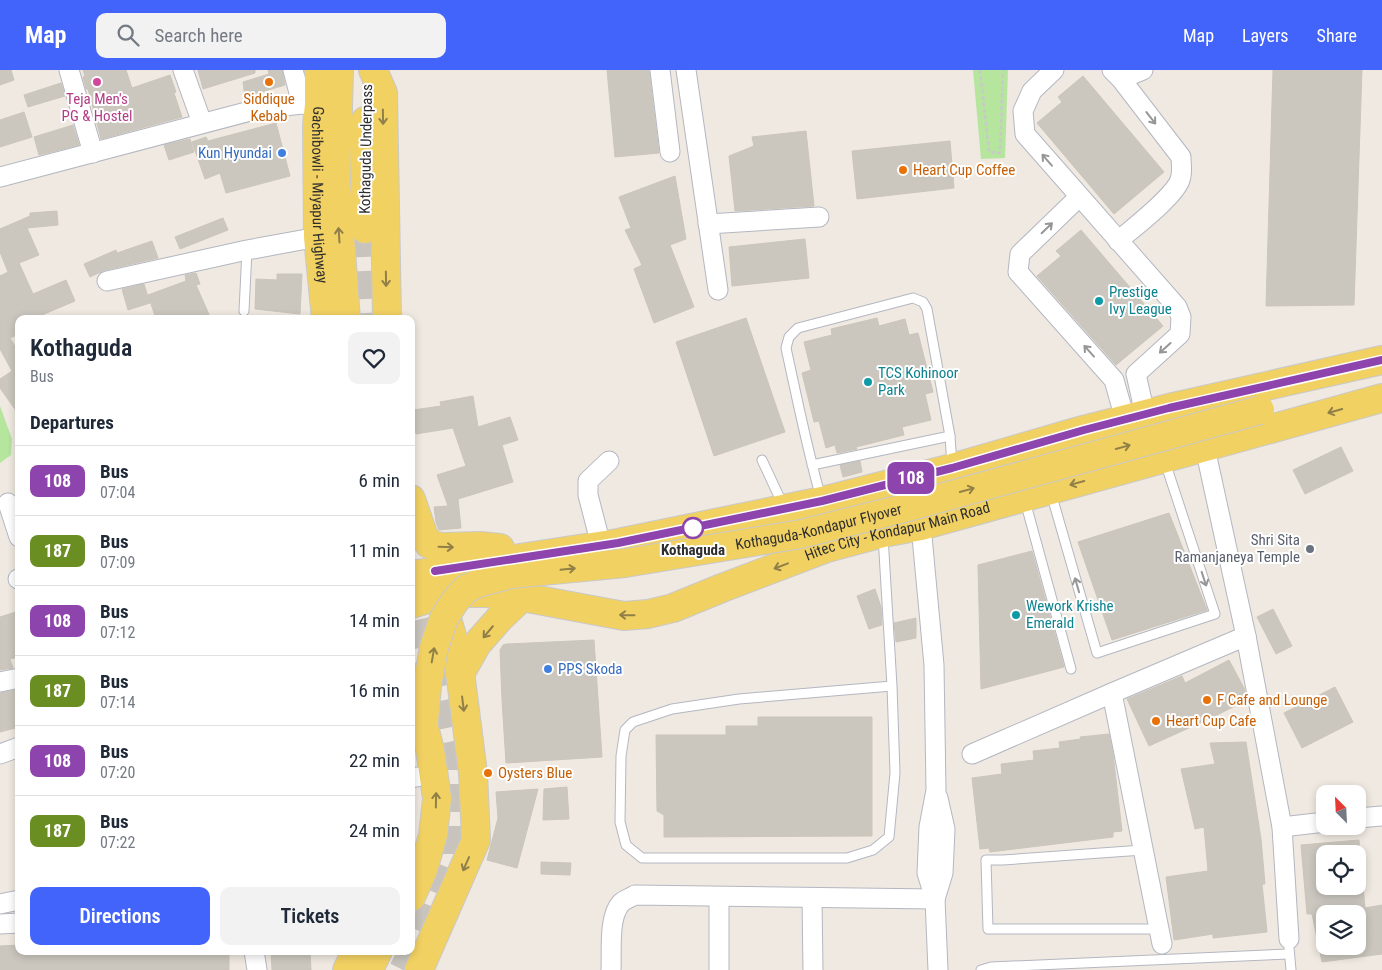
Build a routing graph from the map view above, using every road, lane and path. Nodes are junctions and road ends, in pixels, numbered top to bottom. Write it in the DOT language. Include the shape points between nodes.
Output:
graph roads {
  1 [pos="69,70"];
  2 [pos="183,70"];
  3 [pos="294,70"];
  4 [pos="319,70"];
  5 [pos="340,70"];
  6 [pos="367,70"];
  7 [pos="373,70"];
  8 [pos="660,70"];
  9 [pos="686,70"];
  10 [pos="980,70"];
  11 [pos="1003,70"];
  12 [pos="1054,70"];
  13 [pos="1143,70"];
  14 [pos="1117,75"];
  15 [pos="310,104"];
  16 [pos="202,123"];
  17 [pos="670,152"];
  18 [pos="93,153"];
  19 [pos="0,177"];
  20 [pos="1079,196"];
  21 [pos="818,217"];
  22 [pos="708,224"];
  23 [pos="365,229"];
  24 [pos="318,237"];
  25 [pos="1118,241"];
  26 [pos="247,250"];
  27 [pos="106,281"];
  28 [pos="718,290"];
  29 [pos="244,311"];
  30 [pos="326,315"];
  31 [pos="346,315"];
  32 [pos="386,315"];
  33 [pos="1382,360"];
  34 [pos="1325,373"];
  35 [pos="1136,374"];
  36 [pos="1114,380"];
  37 [pos="1382,398"];
  38 [pos="1133,411"];
  39 [pos="950,436"];
  40 [pos="1205,448"];
  41 [pos="762,460"];
  42 [pos="609,461"];
  43 [pos="812,465"];
  44 [pos="952,468"];
  45 [pos="1168,471"];
  46 [pos="1050,490"];
  47 [pos="1024,498"];
  48 [pos="9,499"];
  49 [pos="822,501"];
  50 [pos="784,508"];
  51 [pos="415,512"];
  52 [pos="15,522"];
  53 [pos="920,526"];
  54 [pos="883,533"];
  55 [pos="601,545"];
  56 [pos="553,552"];
  57 [pos="429,580"];
  58 [pos="522,597"];
  59 [pos="415,599"];
  60 [pos="1246,636"];
  61 [pos="1071,669"];
  62 [pos="460,674"];
  63 [pos="15,679"];
  64 [pos="0,682"];
  65 [pos="892,686"];
  66 [pos="1112,693"];
  67 [pos="415,709"];
  68 [pos="417,725"];
  69 [pos="15,748"];
  70 [pos="0,754"];
  71 [pos="972,754"];
  72 [pos="415,771"];
  73 [pos="415,794"];
  74 [pos="1382,816"];
  75 [pos="1366,817"];
  76 [pos="1316,823"];
  77 [pos="1282,827"];
  78 [pos="415,834"];
  79 [pos="1143,850"];
  80 [pos="415,888"];
  81 [pos="719,897"];
  82 [pos="812,898"];
  83 [pos="935,899"];
  84 [pos="15,901"];
  85 [pos="0,904"];
  86 [pos="15,922"];
  87 [pos="0,924"];
  88 [pos="1162,944"];
  89 [pos="1289,946"];
  90 [pos="255,955"];
  91 [pos="355,955"];
  92 [pos="376,955"];
  93 [pos="419,969"];
  94 [pos="257,970"];
  95 [pos="347,970"];
  96 [pos="369,970"];
  97 [pos="612,970"];
  98 [pos="719,970"];
  99 [pos="813,970"];
  100 [pos="938,970"];
  101 [pos="981,970"];
  102 [pos="1291,970"];
  1 -- 18 [label="street"];
  2 -- 16 [label="street"];
  3 -- 15 [label="street"];
  4 -- 15 [label="main road, Gachibowli - Miyapur Highway"];
  31 -- 5 [label="main road, one-way" via="336,183"];
  6 -- 23 [label="main road, Kothaguda Underpass"];
  7 -- 32 [label="main road, one-way" via="383,93"];
  8 -- 17 [label="street"];
  9 -- 22 [label="street"];
  10 -- 11 [label="path" via="989,152 1000,153"];
  20 -- 12 [label="street, one-way" via="1025,134 1023,111 1032,91"];
  13 -- 14 [label="street"];
  14 -- 25 [label="street, one-way" via="1181,157 1182,173 1173,193"];
  15 -- 16 [label="street" via="258,109"];
  15 -- 24 [label="main road, Gachibowli - Miyapur Highway" via="317,126"];
  16 -- 18 [label="street"];
  18 -- 19 [label="street"];
  20 -- 25 [label="street"];
  36 -- 20 [label="street, one-way" via="1018,272 1020,254"];
  21 -- 22 [label="street"];
  22 -- 28 [label="street"];
  24 -- 26 [label="street"];
  24 -- 30 [label="main road, Gachibowli - Miyapur Highway"];
  25 -- 35 [label="street, one-way" via="1177,307 1181,317 1180,334"];
  26 -- 27 [label="street"];
  26 -- 29 [label="lane"];
  33 -- 34 [label="main road, Hitec City - Kondapur Main Road"];
  34 -- 38 [label="main road, Hitec City - Kondapur Main Road"];
  68 -- 34 [label="main road, Kothaguda-Kondapur Flyover, one-way, bridge" via="434,647 444,618 466,589 478,583 511,574 625,563 801,534 1260,410"];
  35 -- 36 [label="street"];
  35 -- 38 [label="street"];
  36 -- 38 [label="street"];
  37 -- 40 [label="main road, Hitec City - Kondapur Main Road, one-way"];
  38 -- 44 [label="main road, Hitec City - Kondapur Main Road"];
  39 -- 43 [label="lane"];
  39 -- 43 [label="lane" via="927,309 924,302 913,298 798,328 789,336 786,348"];
  39 -- 44 [label="lane"];
  40 -- 45 [label="main road, Hitec City - Kondapur Main Road"];
  40 -- 60 [label="street"];
  41 -- 50 [label="lane"];
  42 -- 55 [label="street" via="588,480 588,495"];
  43 -- 49 [label="lane"];
  44 -- 49 [label="main road, Hitec City - Kondapur Main Road"];
  45 -- 46 [label="main road, Hitec City - Kondapur Main Road, one-way"];
  45 -- 46 [label="lane, one-way" via="1215,614 1097,653"];
  46 -- 47 [label="main road, Hitec City - Kondapur Main Road"];
  47 -- 53 [label="main road, Hitec City - Kondapur Main Road"];
  47 -- 61 [label="lane"];
  48 -- 52 [label="street"];
  49 -- 50 [label="main road, Hitec City - Kondapur Main Road"];
  50 -- 55 [label="main road, Hitec City - Kondapur Main Road"];
  51 -- 56 [label="main road, one-way" via="429,544"];
  53 -- 54 [label="main road, Hitec City - Kondapur Main Road"];
  53 -- 83 [label="street" via="934,665 936,790 929,827 927,873"];
  54 -- 58 [label="main road, Hitec City - Kondapur Main Road, one-way" via="827,548 674,608 648,614 624,616"];
  54 -- 65 [label="lane"];
  55 -- 56 [label="main road, Hitec City - Kondapur Main Road"];
  56 -- 57 [label="main road, Hitec City - Kondapur Main Road"];
  57 -- 58 [label="main road, Hitec City - Kondapur Main Road" via="448,593"];
  57 -- 59 [label="main road, Hitec City - Kondapur Main Road"];
  57 -- 62 [label="main road" via="458,656"];
  58 -- 62 [label="main road, one-way" via="477,644"];
  60 -- 66 [label="street"];
  60 -- 77 [label="street"];
  62 -- 93 [label="main road, one-way" via="473,773 476,840"];
  63 -- 64 [label="street"];
  65 -- 65 [label="lane" via="895,773 889,837 873,850 847,858 642,858 626,845 620,822 622,756 625,730 633,722 672,709 739,699"];
  66 -- 71 [label="street"];
  66 -- 79 [label="street"];
  67 -- 68 [label="main road, Kothaguda-Kondapur Flyover"];
  68 -- 72 [label="main road"];
  80 -- 68 [label="main road, Kothaguda-Kondapur Flyover, one-way" via="433,835 437,798 430,750"];
  69 -- 70 [label="street"];
  73 -- 78 [label="main road"];
  74 -- 75 [label="street"];
  76 -- 77 [label="street"];
  77 -- 89 [label="street"];
  79 -- 88 [label="street"];
  79 -- 88 [label="lane" via="986,860 988,929"];
  81 -- 82 [label="street"];
  81 -- 97 [label="street" via="635,895 621,903 614,914"];
  81 -- 98 [label="street"];
  82 -- 83 [label="street"];
  82 -- 99 [label="street"];
  83 -- 100 [label="street"];
  84 -- 85 [label="street"];
  86 -- 87 [label="street"];
  88 -- 89 [label="lane"];
  88 -- 101 [label="lane"];
  89 -- 102 [label="lane"];
  90 -- 94 [label="street"];
  91 -- 95 [label="main road"];
  92 -- 96 [label="main road"];
}
